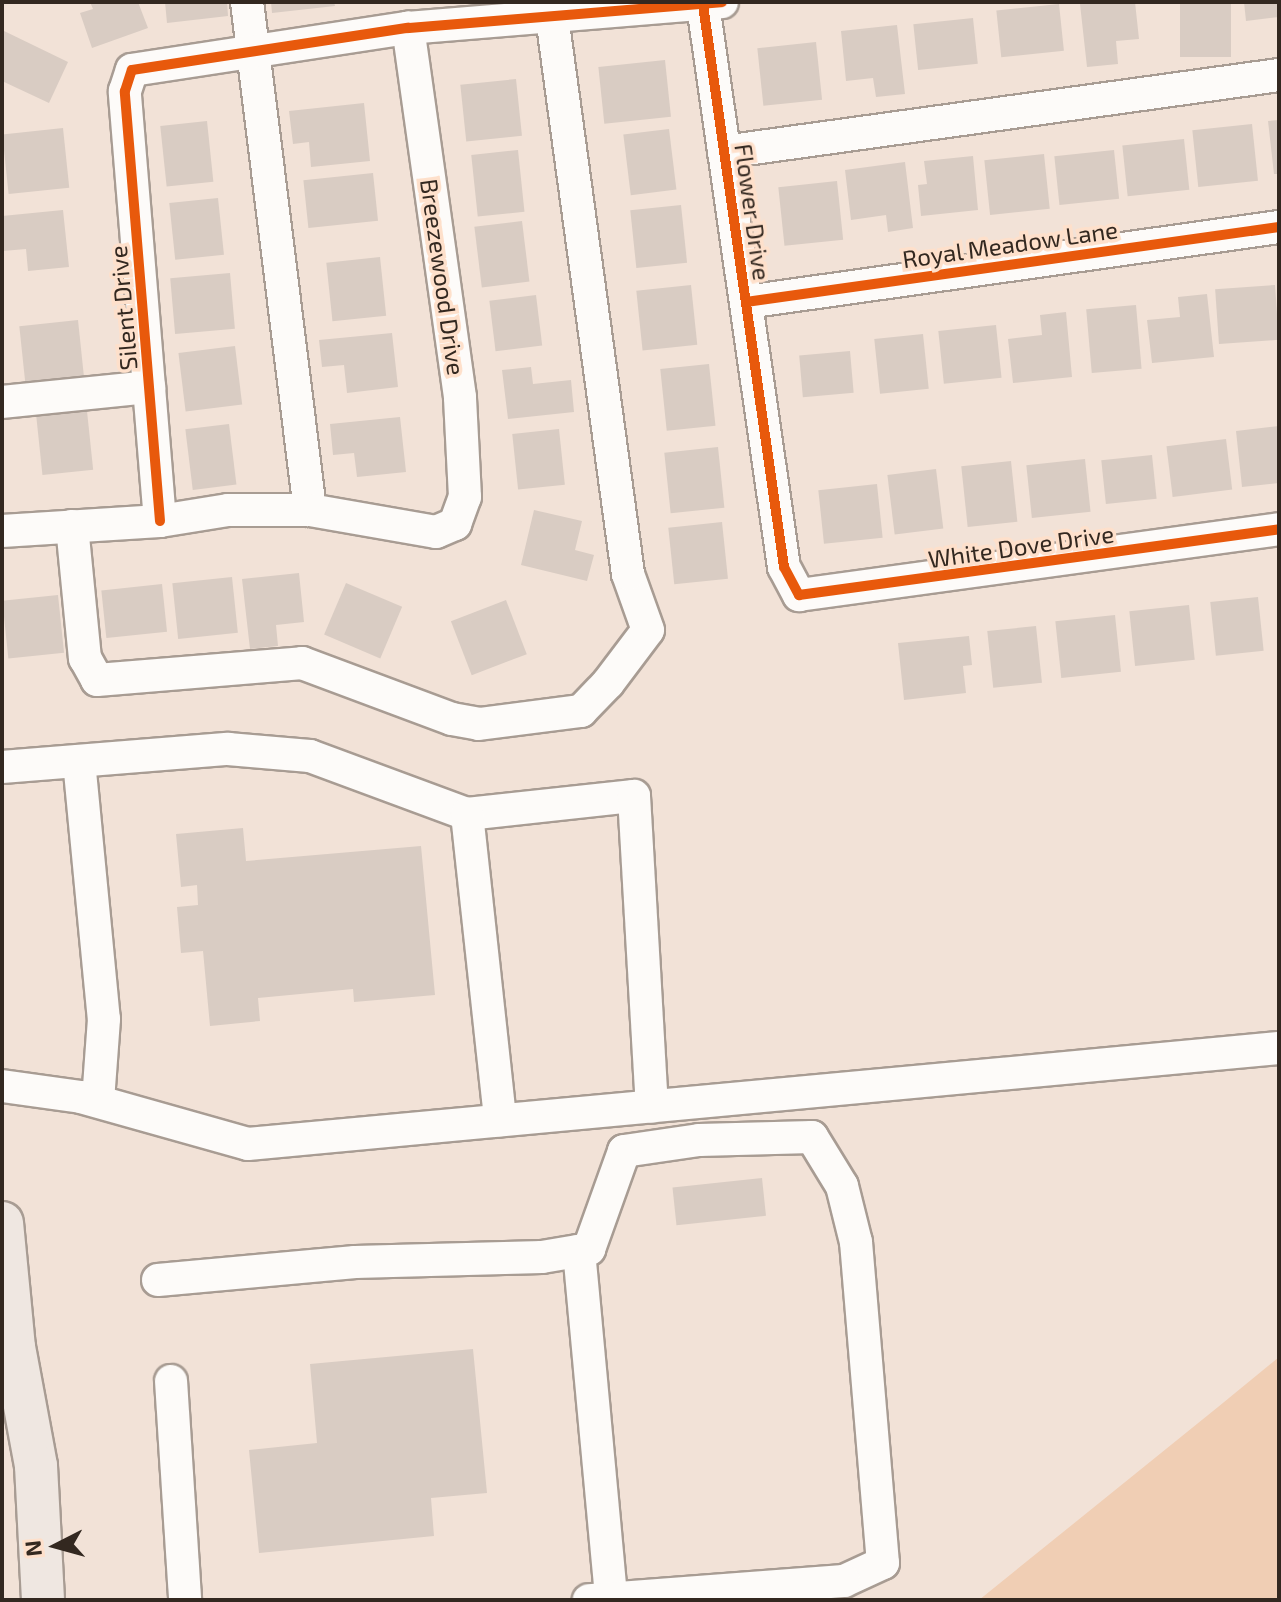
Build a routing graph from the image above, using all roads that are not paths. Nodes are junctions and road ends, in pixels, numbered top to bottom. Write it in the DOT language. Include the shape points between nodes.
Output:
graph roads {
  1 [pos="247,2"];
  2 [pos="712,3"];
  3 [pos="552,17"];
  4 [pos="408,28"];
  5 [pos="255,51"];
  6 [pos="1279,75"];
  7 [pos="724,152"];
  8 [pos="1279,227"];
  9 [pos="746,302"];
  10 [pos="149,387"];
  11 [pos="2,402"];
  12 [pos="310,510"];
  13 [pos="160,521"];
  14 [pos="72,526"];
  15 [pos="1279,529"];
  16 [pos="2,531"];
  17 [pos="784,567"];
  18 [pos="79,761"];
  19 [pos="2,767"];
  20 [pos="467,814"];
  21 [pos="1279,1048"];
  22 [pos="2,1086"];
  23 [pos="98,1101"];
  24 [pos="652,1106"];
  25 [pos="500,1120"];
  26 [pos="2,1223"];
  27 [pos="579,1251"];
  28 [pos="158,1280"];
  29 [pos="171,1381"];
  30 [pos="618,1599"];
  31 [pos="43,1600"];
  32 [pos="185,1600"];
  1 -- 5 [label="street"];
  2 -- 3 [label="street"];
  2 -- 7 [label="street, Flower Drive"];
  3 -- 4 [label="street"];
  3 -- 14 [label="street" via="628,574 648,630 590,702 581,711 479,724 452,719 302,663 97,680 85,658"];
  4 -- 5 [label="street"];
  4 -- 12 [label="street, Breezewood Drive" via="460,397 465,497 455,524 436,532"];
  5 -- 10 [label="street, Silent Drive" via="132,70 125,91"];
  5 -- 12 [label="street"];
  6 -- 7 [label="street"];
  7 -- 9 [label="street, Flower Drive"];
  8 -- 9 [label="street, Royal Meadow Lane"];
  9 -- 17 [label="street, Flower Drive"];
  10 -- 11 [label="street"];
  10 -- 13 [label="street, Silent Drive"];
  12 -- 13 [label="street" via="228,510"];
  13 -- 14 [label="street"];
  14 -- 16 [label="street"];
  15 -- 17 [label="street, White Dove Drive" via="813,596 799,595"];
  18 -- 19 [label="street"];
  18 -- 20 [label="street" via="228,749 310,756"];
  18 -- 23 [label="street" via="104,1019"];
  20 -- 24 [label="street" via="634,796"];
  20 -- 25 [label="street"];
  21 -- 24 [label="street"];
  22 -- 23 [label="street"];
  23 -- 25 [label="street" via="248,1144"];
  24 -- 25 [label="street"];
  26 -- 31 [label="main road" via="14,1347 36,1466"];
  27 -- 28 [label="street" via="355,1262"];
  27 -- 30 [label="street"];
  27 -- 30 [label="street" via="589,1249 624,1151 699,1140 812,1137 842,1186 856,1242 883,1563 844,1581"];
  29 -- 32 [label="street"];
}
